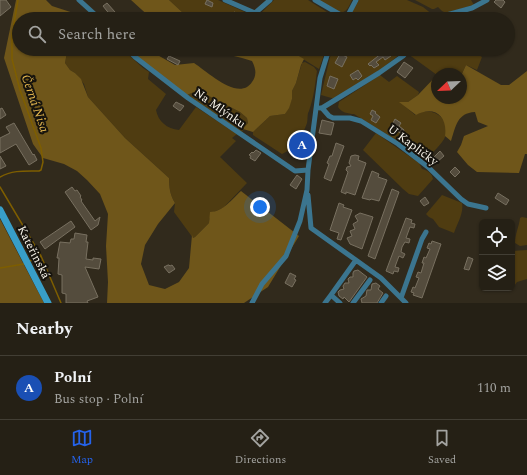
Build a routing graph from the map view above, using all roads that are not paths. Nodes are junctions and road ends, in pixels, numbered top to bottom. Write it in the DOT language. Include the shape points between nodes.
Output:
graph roads {
  1 [pos="79,0"];
  2 [pos="225,0"];
  3 [pos="270,0"];
  4 [pos="315,0"];
  5 [pos="356,0"];
  6 [pos="487,0"];
  7 [pos="92,12"];
  8 [pos="253,12"];
  9 [pos="256,12"];
  10 [pos="336,12"];
  11 [pos="349,12"];
  12 [pos="458,12"];
  13 [pos="134,56"];
  14 [pos="327,56"];
  15 [pos="403,56"];
  16 [pos="320,108"];
  17 [pos="308,170"];
  18 [pos="307,190"];
  19 [pos="486,208"];
  20 [pos="0,210"];
  21 [pos="426,232"];
  22 [pos="356,260"];
  23 [pos="370,280"];
  24 [pos="331,295"];
  25 [pos="386,296"];
  26 [pos="401,298"];
  27 [pos="48,303"];
  28 [pos="252,303"];
  29 [pos="325,303"];
  30 [pos="340,303"];
  31 [pos="353,303"];
  32 [pos="381,303"];
  33 [pos="406,303"];
  1 -- 7 [label="street"];
  2 -- 8 [label="street"];
  3 -- 9 [label="street"];
  4 -- 10 [label="street"];
  5 -- 11 [label="street"];
  6 -- 12 [label="street"];
  13 -- 17 [label="street, Na Mlýnku" via="188,98 295,171"];
  14 -- 16 [label="street" via="320,78"];
  15 -- 16 [label="street"];
  16 -- 17 [label="street"];
  16 -- 19 [label="street, U Kapličky" via="334,118 355,119 374,129 419,159 468,204"];
  17 -- 18 [label="street"];
  18 -- 22 [label="street" via="311,228"];
  18 -- 28 [label="street" via="300,221 286,256 262,284"];
  20 -- 27 [label="street, Kateřinská"];
  21 -- 26 [label="street"];
  22 -- 24 [label="street"];
  22 -- 26 [label="street" via="381,278"];
  23 -- 31 [label="street"];
  24 -- 29 [label="street"];
  24 -- 30 [label="street"];
  25 -- 32 [label="street"];
  26 -- 33 [label="street"];
}
